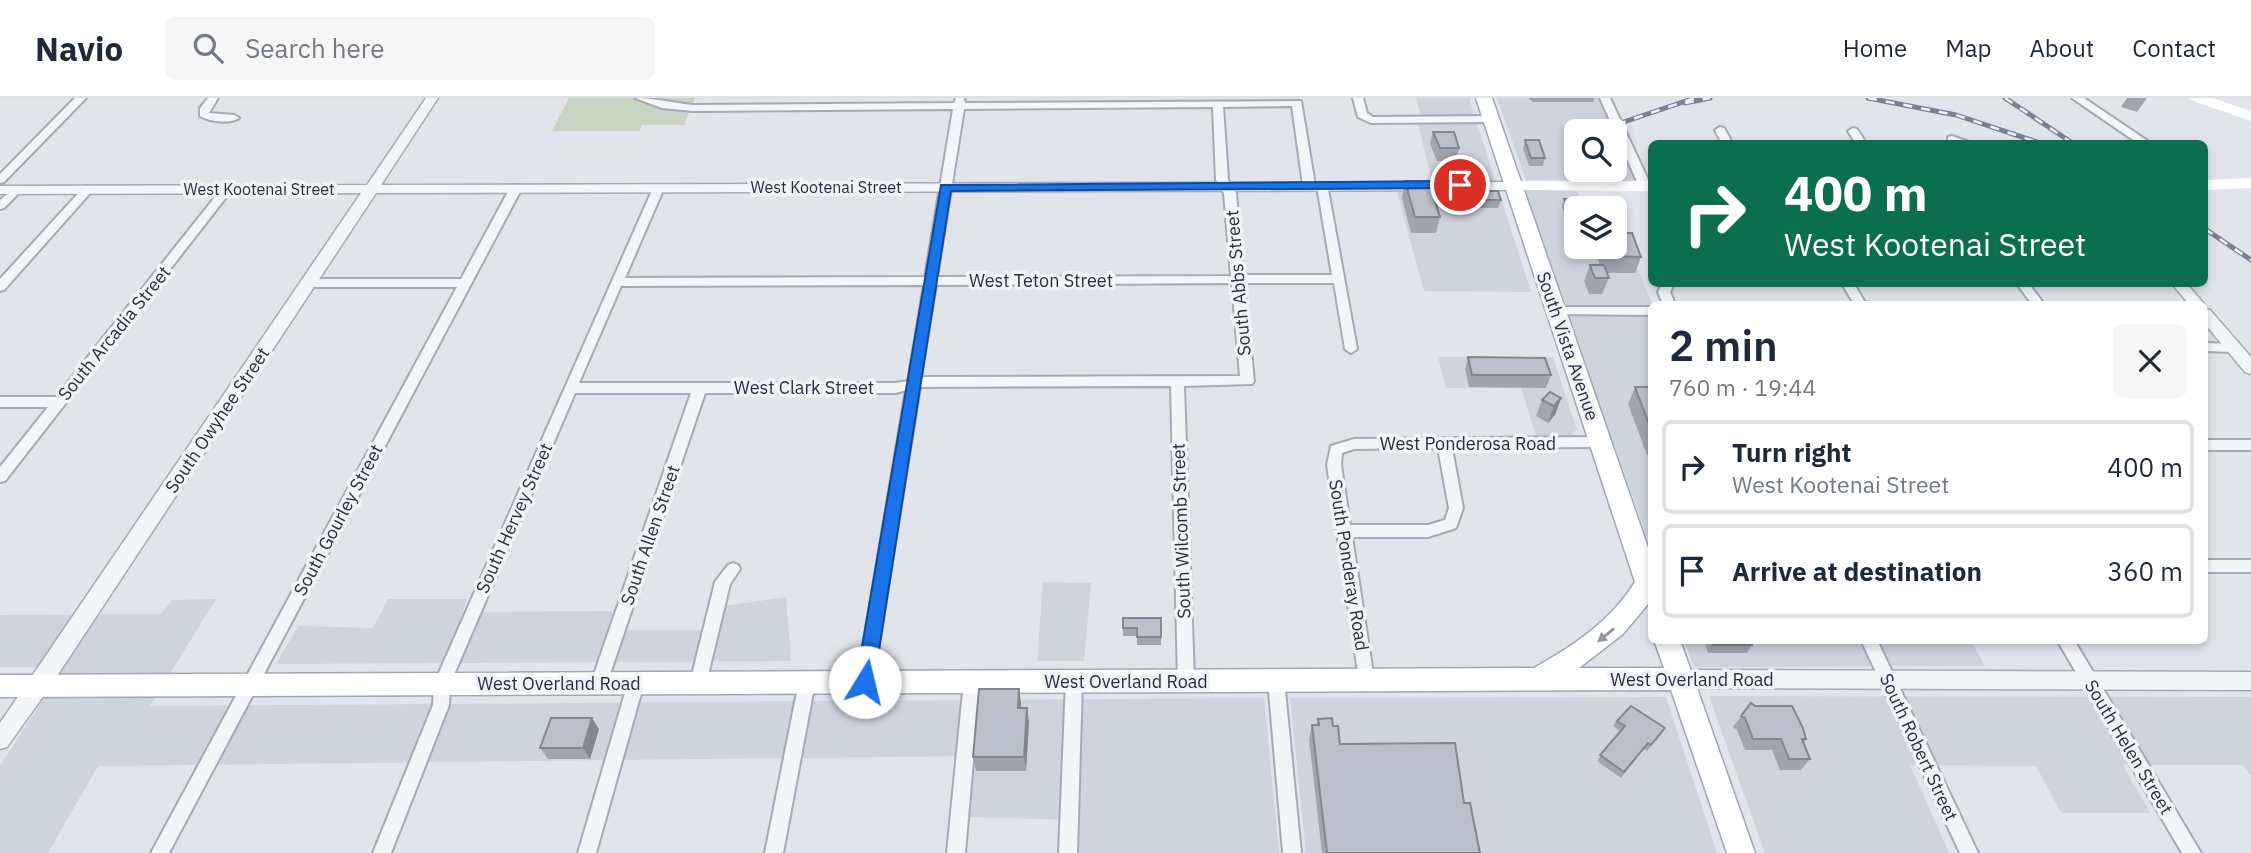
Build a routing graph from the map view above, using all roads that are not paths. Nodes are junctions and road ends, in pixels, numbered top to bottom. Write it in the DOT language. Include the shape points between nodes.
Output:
graph roads {
  1 [pos="81,98"];
  2 [pos="214,98"];
  3 [pos="432,98"];
  4 [pos="640,98"];
  5 [pos="1358,98"];
  6 [pos="1484,98"];
  7 [pos="1605,98"];
  8 [pos="2077,98"];
  9 [pos="2197,98"];
  10 [pos="1158,101"];
  11 [pos="745,103"];
  12 [pos="959,103"];
  13 [pos="1218,103"];
  14 [pos="2251,116"];
  15 [pos="234,118"];
  16 [pos="1492,120"];
  17 [pos="1720,130"];
  18 [pos="1853,131"];
  19 [pos="1726,140"];
  20 [pos="1859,140"];
  21 [pos="2141,140"];
  22 [pos="0,180"];
  23 [pos="2251,183"];
  24 [pos="1648,184"];
  25 [pos="2208,184"];
  26 [pos="1225,186"];
  27 [pos="1316,186"];
  28 [pos="1514,186"];
  29 [pos="1648,186"];
  30 [pos="945,187"];
  31 [pos="372,188"];
  32 [pos="516,188"];
  33 [pos="658,188"];
  34 [pos="88,189"];
  35 [pos="227,189"];
  36 [pos="0,190"];
  37 [pos="16,190"];
  38 [pos="0,206"];
  39 [pos="1237,279"];
  40 [pos="1339,279"];
  41 [pos="930,281"];
  42 [pos="617,282"];
  43 [pos="308,283"];
  44 [pos="465,283"];
  45 [pos="0,287"];
  46 [pos="2024,287"];
  47 [pos="2182,287"];
  48 [pos="2036,301"];
  49 [pos="2194,301"];
  50 [pos="1556,311"];
  51 [pos="1648,311"];
  52 [pos="2208,318"];
  53 [pos="2208,347"];
  54 [pos="2234,348"];
  55 [pos="1351,349"];
  56 [pos="2251,368"];
  57 [pos="1177,381"];
  58 [pos="1247,381"];
  59 [pos="913,385"];
  60 [pos="700,387"];
  61 [pos="571,388"];
  62 [pos="0,402"];
  63 [pos="59,402"];
  64 [pos="1600,442"];
  65 [pos="1444,443"];
  66 [pos="2208,445"];
  67 [pos="2251,445"];
  68 [pos="1336,450"];
  69 [pos="0,477"];
  70 [pos="1343,531"];
  71 [pos="2208,566"];
  72 [pos="2251,566"];
  73 [pos="733,569"];
  74 [pos="1648,583"];
  75 [pos="1648,591"];
  76 [pos="1668,644"];
  77 [pos="1871,644"];
  78 [pos="2067,644"];
  79 [pos="1539,679"];
  80 [pos="1680,679"];
  81 [pos="1276,680"];
  82 [pos="1366,680"];
  83 [pos="1887,680"];
  84 [pos="2089,680"];
  85 [pos="972,681"];
  86 [pos="1073,681"];
  87 [pos="1186,681"];
  88 [pos="2251,681"];
  89 [pos="807,682"];
  90 [pos="865,682"];
  91 [pos="599,683"];
  92 [pos="636,683"];
  93 [pos="698,683"];
  94 [pos="442,684"];
  95 [pos="40,685"];
  96 [pos="250,685"];
  97 [pos="0,686"];
  98 [pos="0,740"];
  99 [pos="160,853"];
  100 [pos="382,853"];
  101 [pos="587,853"];
  102 [pos="774,853"];
  103 [pos="956,853"];
  104 [pos="1068,853"];
  105 [pos="1292,853"];
  106 [pos="1741,853"];
  107 [pos="1969,853"];
  108 [pos="2192,853"];
  1 -- 22 [label="street"];
  2 -- 15 [label="street" via="204,114"];
  3 -- 31 [label="street, South Owyhee Street"];
  4 -- 11 [label="street" via="682,107"];
  5 -- 16 [label="street" via="1364,117 1371,120"];
  6 -- 16 [label="main road, South Vista Avenue"];
  7 -- 24 [label="street"];
  8 -- 21 [label="street"];
  9 -- 14 [label="main road"];
  10 -- 12 [label="street"];
  10 -- 13 [label="street"];
  11 -- 12 [label="street"];
  12 -- 30 [label="street"];
  13 -- 26 [label="street, South Abbs Street"];
  13 -- 27 [label="street" via="1297,103"];
  16 -- 28 [label="main road, South Vista Avenue"];
  17 -- 19 [label="street"];
  18 -- 20 [label="street"];
  23 -- 25 [label="main road"];
  26 -- 27 [label="street, West Kootenai Street"];
  26 -- 30 [label="street, West Kootenai Street"];
  26 -- 39 [label="street, South Abbs Street" via="1230,193"];
  27 -- 28 [label="street, West Kootenai Street"];
  27 -- 40 [label="street"];
  28 -- 29 [label="main road, West Kootenai Street"];
  28 -- 50 [label="main road, South Vista Avenue"];
  30 -- 33 [label="street, West Kootenai Street"];
  30 -- 41 [label="street"];
  31 -- 32 [label="street, West Kootenai Street"];
  31 -- 35 [label="street, West Kootenai Street"];
  31 -- 43 [label="street, South Owyhee Street"];
  32 -- 33 [label="street, West Kootenai Street"];
  32 -- 44 [label="street, South Gourley Street"];
  33 -- 42 [label="street, South Hervey Street"];
  34 -- 35 [label="street, West Kootenai Street"];
  34 -- 37 [label="street, West Kootenai Street"];
  34 -- 45 [label="street"];
  35 -- 63 [label="street, South Arcadia Street"];
  36 -- 37 [label="street, West Kootenai Street"];
  37 -- 38 [label="street"];
  39 -- 40 [label="street, West Teton Street"];
  39 -- 41 [label="street, West Teton Street"];
  39 -- 58 [label="street, South Abbs Street"];
  40 -- 55 [label="street"];
  41 -- 42 [label="street, West Teton Street"];
  41 -- 59 [label="street"];
  42 -- 61 [label="street, South Hervey Street"];
  43 -- 44 [label="street"];
  43 -- 95 [label="street, South Owyhee Street"];
  44 -- 96 [label="street, South Gourley Street"];
  46 -- 48 [label="street"];
  47 -- 49 [label="street"];
  50 -- 51 [label="street"];
  50 -- 64 [label="main road, South Vista Avenue"];
  52 -- 54 [label="street"];
  53 -- 54 [label="street"];
  54 -- 56 [label="street"];
  57 -- 58 [label="street, West Clark Street"];
  57 -- 59 [label="street, West Clark Street"];
  57 -- 87 [label="street, South Wilcomb Street"];
  59 -- 60 [label="street, West Clark Street"];
  59 -- 90 [label="street"];
  60 -- 61 [label="street, West Clark Street"];
  60 -- 91 [label="street, South Allen Street"];
  61 -- 94 [label="street, South Hervey Street"];
  62 -- 63 [label="street"];
  63 -- 69 [label="street, South Arcadia Street"];
  64 -- 65 [label="street, West Ponderosa Road"];
  64 -- 74 [label="main road, South Vista Avenue"];
  65 -- 68 [label="street, West Ponderosa Road" via="1353,443"];
  65 -- 70 [label="street" via="1456,508 1451,524 1428,531"];
  66 -- 67 [label="street"];
  68 -- 70 [label="street, South Ponderay Road"];
  70 -- 82 [label="street, South Ponderay Road"];
  71 -- 72 [label="street"];
  73 -- 93 [label="street" via="723,582"];
  75 -- 79 [label="main road, one-way" via="1611,632"];
  76 -- 80 [label="main road"];
  77 -- 83 [label="street, South Robert Street"];
  78 -- 84 [label="street, South Helen Street"];
  79 -- 80 [label="main road, West Overland Road"];
  79 -- 82 [label="main road, West Overland Road"];
  80 -- 83 [label="street, West Overland Road"];
  80 -- 106 [label="main road"];
  81 -- 82 [label="main road, West Overland Road"];
  81 -- 87 [label="main road, West Overland Road"];
  81 -- 105 [label="street"];
  83 -- 84 [label="street, West Overland Road"];
  83 -- 107 [label="street, South Robert Street"];
  84 -- 88 [label="street, West Overland Road"];
  84 -- 108 [label="street, South Helen Street"];
  85 -- 86 [label="main road, West Overland Road"];
  85 -- 90 [label="main road, West Overland Road"];
  85 -- 103 [label="street"];
  86 -- 87 [label="main road, West Overland Road"];
  86 -- 104 [label="street"];
  89 -- 90 [label="main road, West Overland Road"];
  89 -- 93 [label="main road, West Overland Road"];
  89 -- 102 [label="street"];
  91 -- 92 [label="main road, West Overland Road"];
  91 -- 94 [label="main road, West Overland Road"];
  92 -- 93 [label="main road, West Overland Road"];
  92 -- 101 [label="street"];
  94 -- 96 [label="main road, West Overland Road"];
  94 -- 100 [label="street, South Hervey Street" via="441,705"];
  95 -- 96 [label="main road, West Overland Road"];
  95 -- 97 [label="main road, West Overland Road"];
  95 -- 98 [label="street, South Owyhee Street"];
  96 -- 99 [label="street, South Gourley Street"];
}
